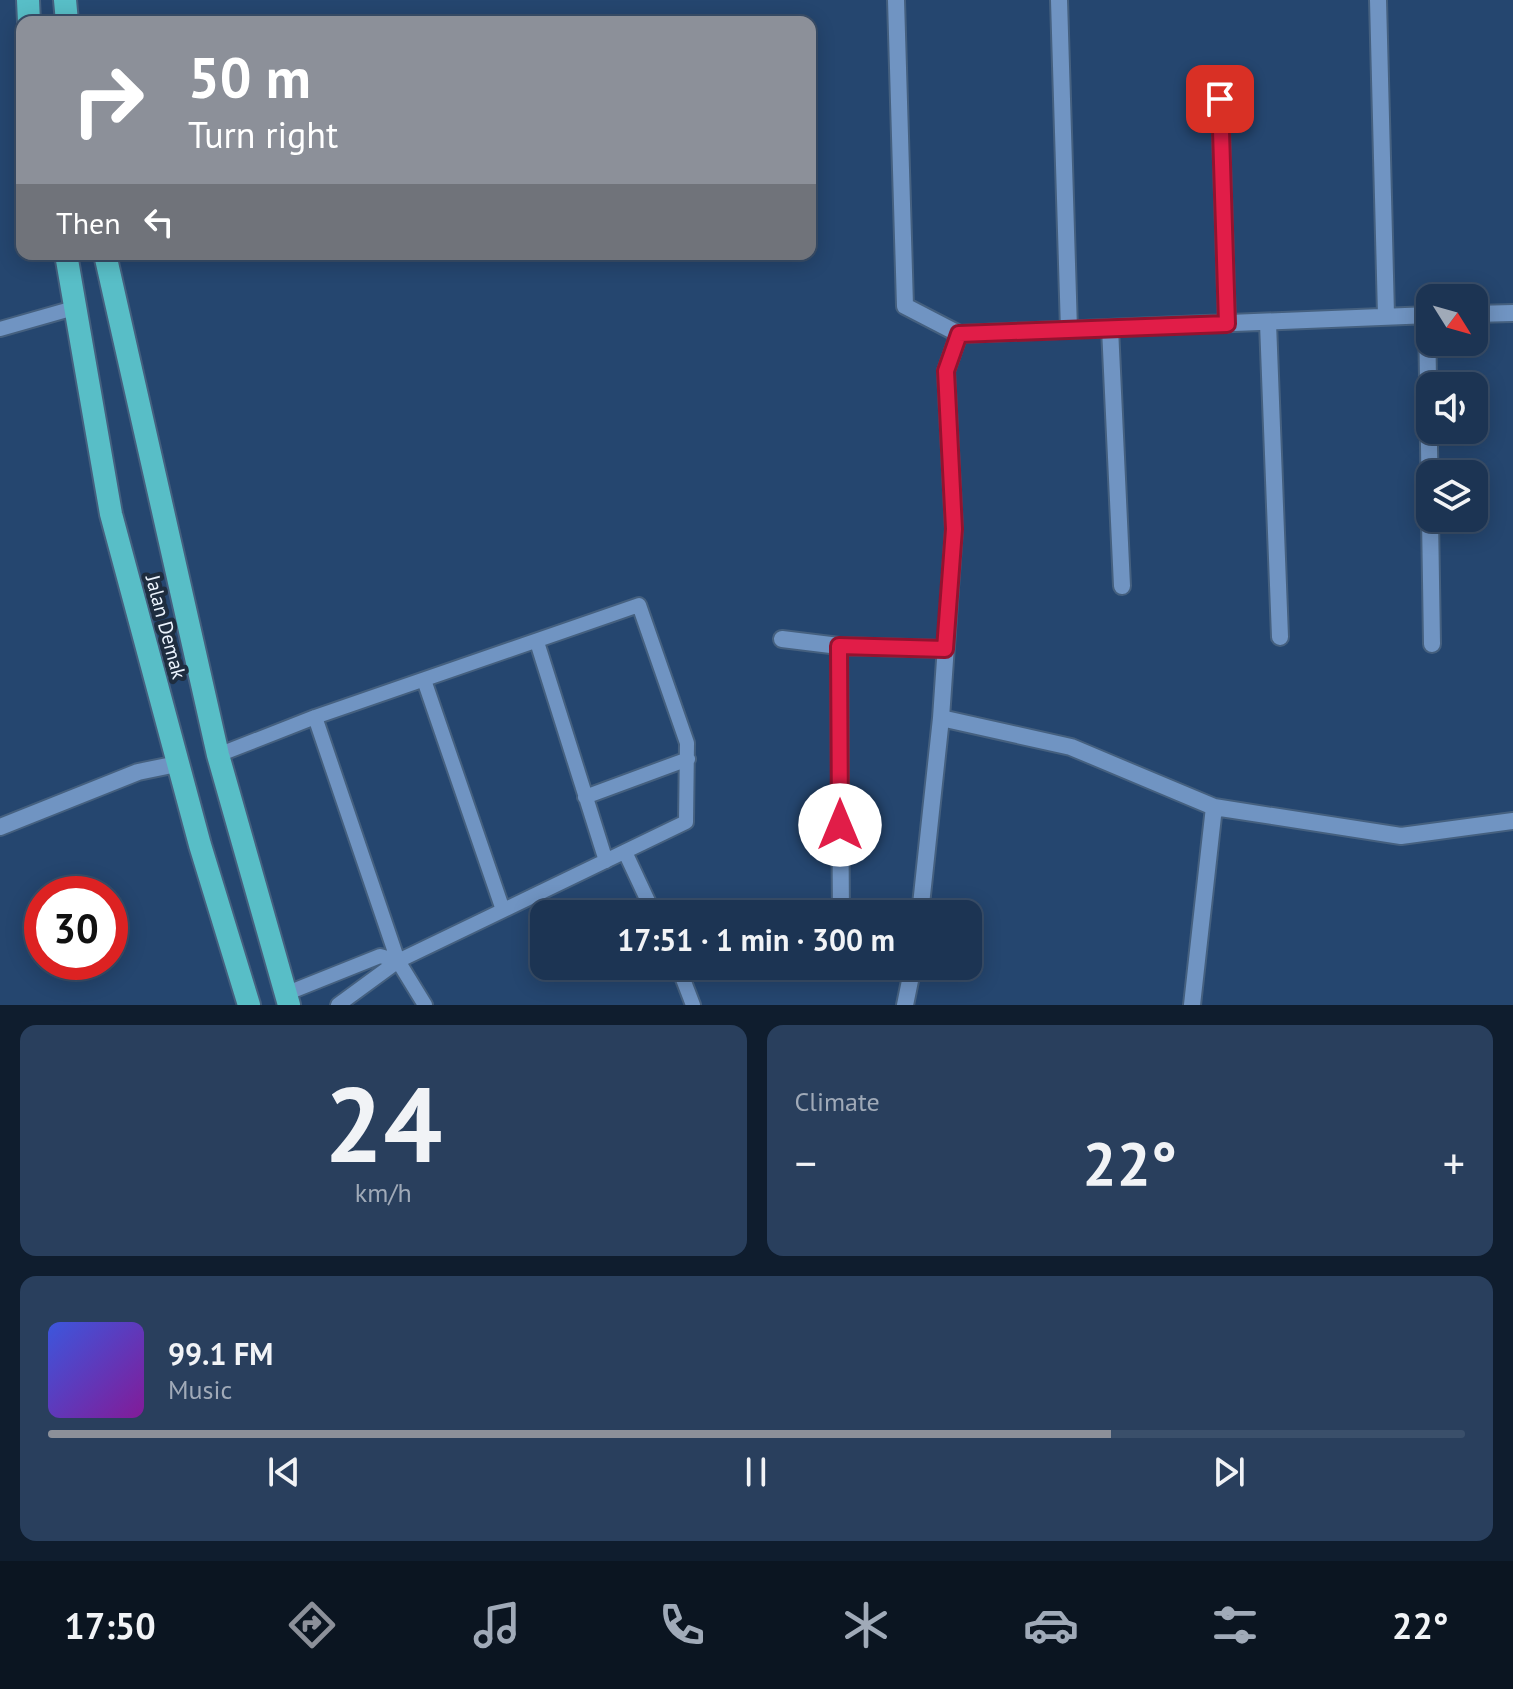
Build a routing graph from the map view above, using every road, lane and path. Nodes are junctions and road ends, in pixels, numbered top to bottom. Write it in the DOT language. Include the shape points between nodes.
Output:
graph roads {
  1 [pos="896,0"];
  2 [pos="1059,0"];
  3 [pos="1378,0"];
  4 [pos="1220,99"];
  5 [pos="67,260"];
  6 [pos="106,260"];
  7 [pos="74,308"];
  8 [pos="1513,313"];
  9 [pos="1488,314"];
  10 [pos="1386,315"];
  11 [pos="1416,315"];
  12 [pos="1268,323"];
  13 [pos="1227,324"];
  14 [pos="1110,328"];
  15 [pos="0,329"];
  16 [pos="1069,330"];
  17 [pos="959,334"];
  18 [pos="1428,356"];
  19 [pos="1429,460"];
  20 [pos="1430,532"];
  21 [pos="1122,586"];
  22 [pos="1280,637"];
  23 [pos="782,639"];
  24 [pos="537,642"];
  25 [pos="1432,644"];
  26 [pos="839,646"];
  27 [pos="945,649"];
  28 [pos="424,680"];
  29 [pos="315,717"];
  30 [pos="941,718"];
  31 [pos="218,755"];
  32 [pos="688,759"];
  33 [pos="177,764"];
  34 [pos="585,797"];
  35 [pos="1214,807"];
  36 [pos="1513,821"];
  37 [pos="0,827"];
  38 [pos="625,852"];
  39 [pos="606,861"];
  40 [pos="647,900"];
  41 [pos="841,900"];
  42 [pos="922,900"];
  43 [pos="503,910"];
  44 [pos="398,961"];
  45 [pos="683,980"];
  46 [pos="910,980"];
  47 [pos="287,1000"];
  48 [pos="249,1005"];
  49 [pos="338,1005"];
  50 [pos="425,1005"];
  51 [pos="693,1005"];
  52 [pos="905,1005"];
  53 [pos="1192,1005"];
  1 -- 17 [label="street" via="905,306"];
  2 -- 16 [label="street"];
  3 -- 10 [label="street"];
  4 -- 13 [label="street"];
  5 -- 7 [label="highway, Jalan Demak"];
  6 -- 31 [label="highway, Jalan Demak"];
  7 -- 15 [label="lane"];
  7 -- 33 [label="highway, Jalan Demak" via="111,514"];
  8 -- 9 [label="street"];
  10 -- 11 [label="street"];
  10 -- 12 [label="street"];
  12 -- 13 [label="street"];
  12 -- 22 [label="street"];
  13 -- 14 [label="street"];
  14 -- 16 [label="street"];
  14 -- 21 [label="street"];
  16 -- 17 [label="street"];
  17 -- 27 [label="street" via="946,371 954,529"];
  18 -- 19 [label="street"];
  20 -- 25 [label="street"];
  23 -- 26 [label="street"];
  24 -- 28 [label="lane"];
  24 -- 32 [label="lane" via="639,605"];
  24 -- 34 [label="lane"];
  26 -- 27 [label="street"];
  26 -- 41 [label="street"];
  27 -- 30 [label="street"];
  28 -- 29 [label="lane"];
  28 -- 43 [label="lane"];
  29 -- 31 [label="lane"];
  29 -- 44 [label="lane"];
  30 -- 35 [label="street" via="1071,747"];
  30 -- 42 [label="street"];
  31 -- 47 [label="highway, Jalan Demak"];
  32 -- 34 [label="lane"];
  32 -- 38 [label="lane" via="686,822"];
  33 -- 37 [label="street" via="138,772"];
  33 -- 48 [label="highway, Jalan Demak"];
  34 -- 39 [label="lane"];
  35 -- 36 [label="street" via="1401,836"];
  35 -- 53 [label="street"];
  38 -- 39 [label="lane"];
  38 -- 40 [label="lane"];
  39 -- 43 [label="lane"];
  43 -- 44 [label="lane"];
  44 -- 47 [label="lane" via="380,956"];
  44 -- 49 [label="lane"];
  44 -- 50 [label="lane"];
  45 -- 51 [label="lane"];
  46 -- 52 [label="street"];
}
